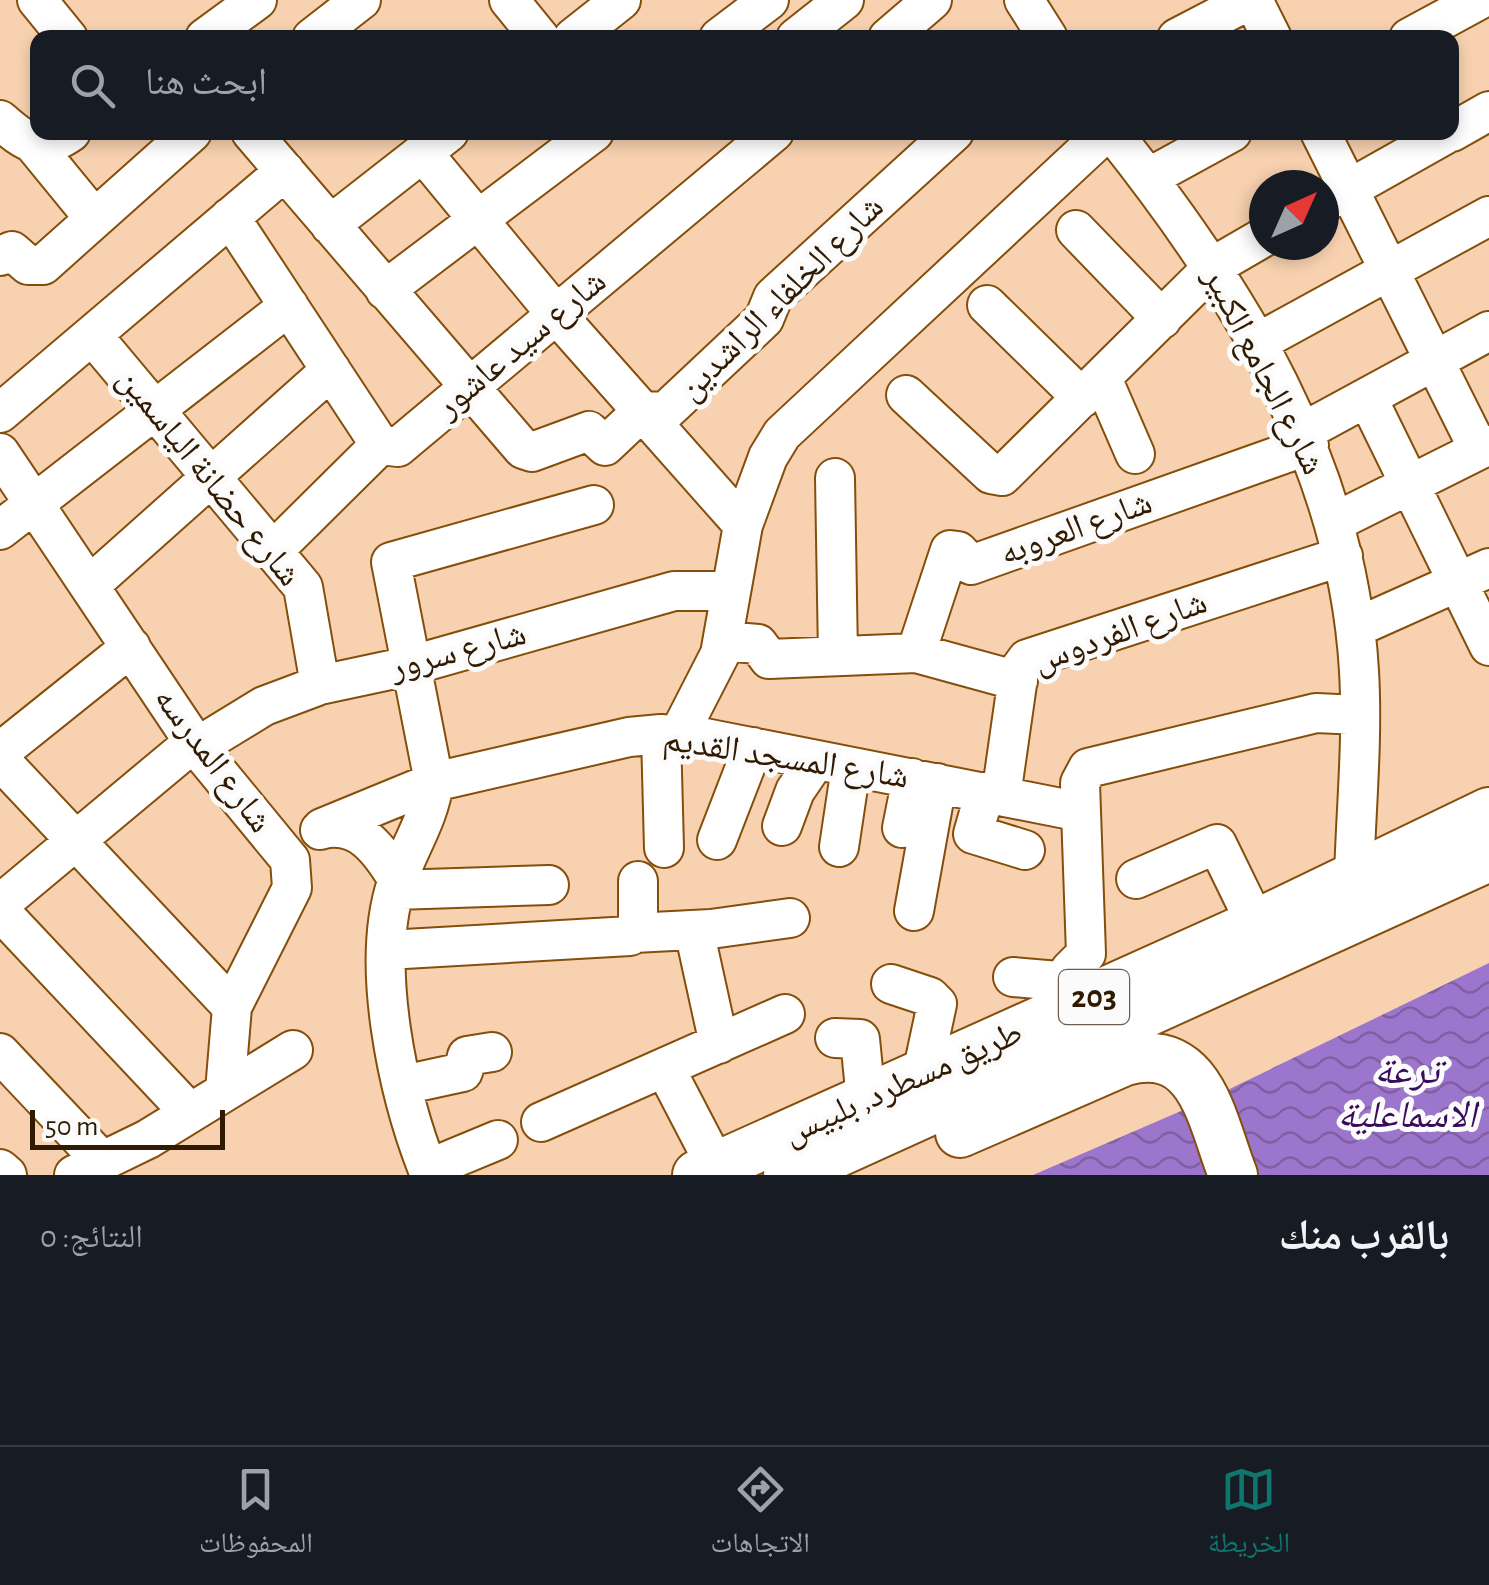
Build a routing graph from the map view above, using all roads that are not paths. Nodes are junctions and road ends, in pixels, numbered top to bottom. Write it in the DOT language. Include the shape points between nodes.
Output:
graph roads {
  1 [pos="37,0"];
  2 [pos="257,0"];
  3 [pos="508,0"];
  4 [pos="621,0"];
  5 [pos="769,0"];
  6 [pos="844,0"];
  7 [pos="932,0"];
  8 [pos="1024,0"];
  9 [pos="1251,0"];
  10 [pos="1480,0"];
  11 [pos="61,30"];
  12 [pos="216,30"];
  13 [pos="533,30"];
  14 [pos="582,30"];
  15 [pos="730,30"];
  16 [pos="806,30"];
  17 [pos="897,30"];
  18 [pos="1043,30"];
  19 [pos="1193,30"];
  20 [pos="1268,30"];
  21 [pos="1424,30"];
  22 [pos="1489,111"];
  23 [pos="0,120"];
  24 [pos="1459,128"];
  25 [pos="59,140"];
  26 [pos="183,140"];
  27 [pos="258,140"];
  28 [pos="583,140"];
  29 [pos="764,140"];
  30 [pos="945,140"];
  31 [pos="1100,140"];
  32 [pos="1116,140"];
  33 [pos="1217,140"];
  34 [pos="1322,140"];
  35 [pos="1437,140"];
  36 [pos="436,143"];
  37 [pos="34,146"];
  38 [pos="1330,170"];
  39 [pos="284,172"];
  40 [pos="1148,178"];
  41 [pos="1339,194"];
  42 [pos="1339,200"];
  43 [pos="1489,216"];
  44 [pos="230,217"];
  45 [pos="94,218"];
  46 [pos="478,220"];
  47 [pos="330,224"];
  48 [pos="1076,230"];
  49 [pos="1249,246"];
  50 [pos="0,256"];
  51 [pos="1214,266"];
  52 [pos="1388,268"];
  53 [pos="385,290"];
  54 [pos="987,305"];
  55 [pos="289,306"];
  56 [pos="556,314"];
  57 [pos="1162,319"];
  58 [pos="1489,331"];
  59 [pos="92,335"];
  60 [pos="1257,343"];
  61 [pos="1434,360"];
  62 [pos="330,370"];
  63 [pos="469,388"];
  64 [pos="1092,388"];
  65 [pos="906,395"];
  66 [pos="1368,397"];
  67 [pos="155,410"];
  68 [pos="640,412"];
  69 [pos="0,413"];
  70 [pos="1306,438"];
  71 [pos="380,445"];
  72 [pos="1484,447"];
  73 [pos="0,454"];
  74 [pos="1136,454"];
  75 [pos="212,476"];
  76 [pos="835,478"];
  77 [pos="1410,484"];
  78 [pos="36,501"];
  79 [pos="594,505"];
  80 [pos="743,525"];
  81 [pos="0,530"];
  82 [pos="1339,539"];
  83 [pos="274,550"];
  84 [pos="1474,576"];
  85 [pos="90,584"];
  86 [pos="731,591"];
  87 [pos="1355,628"];
  88 [pos="724,641"];
  89 [pos="1489,646"];
  90 [pos="131,647"];
  91 [pos="916,653"];
  92 [pos="838,656"];
  93 [pos="409,666"];
  94 [pos="1018,681"];
  95 [pos="320,684"];
  96 [pos="1360,714"];
  97 [pos="670,734"];
  98 [pos="195,745"];
  99 [pos="753,747"];
  100 [pos="0,752"];
  101 [pos="0,760"];
  102 [pos="847,766"];
  103 [pos="924,781"];
  104 [pos="434,782"];
  105 [pos="993,794"];
  106 [pos="1082,812"];
  107 [pos="1489,812"];
  108 [pos="782,826"];
  109 [pos="322,828"];
  110 [pos="76,839"];
  111 [pos="716,840"];
  112 [pos="664,848"];
  113 [pos="1026,850"];
  114 [pos="1489,856"];
  115 [pos="293,869"];
  116 [pos="1354,877"];
  117 [pos="1136,879"];
  118 [pos="638,881"];
  119 [pos="397,885"];
  120 [pos="549,885"];
  121 [pos="0,907"];
  122 [pos="914,911"];
  123 [pos="790,918"];
  124 [pos="1256,924"];
  125 [pos="694,930"];
  126 [pos="634,933"];
  127 [pos="386,950"];
  128 [pos="1014,977"];
  129 [pos="891,984"];
  130 [pos="1070,995"];
  131 [pos="232,1007"];
  132 [pos="786,1014"];
  133 [pos="835,1038"];
  134 [pos="719,1044"];
  135 [pos="293,1050"];
  136 [pos="492,1052"];
  137 [pos="0,1053"];
  138 [pos="665,1068"];
  139 [pos="922,1074"];
  140 [pos="403,1085"];
  141 [pos="224,1091"];
  142 [pos="866,1100"];
  143 [pos="190,1113"];
  144 [pos="540,1122"];
  145 [pos="498,1140"];
  146 [pos="88,1168"];
  147 [pos="0,1169"];
  148 [pos="707,1171"];
  149 [pos="429,1172"];
  150 [pos="7,1175"];
  151 [pos="788,1175"];
  152 [pos="866,1175"];
  153 [pos="1233,1175"];
  1 -- 11 [label="street"];
  2 -- 12 [label="street"];
  3 -- 13 [label="street"];
  4 -- 14 [label="street"];
  5 -- 15 [label="street"];
  6 -- 16 [label="street"];
  7 -- 17 [label="street"];
  8 -- 18 [label="street"];
  9 -- 19 [label="street"];
  9 -- 20 [label="street"];
  10 -- 21 [label="street"];
  22 -- 24 [label="street"];
  23 -- 37 [label="street"];
  25 -- 37 [label="street"];
  26 -- 45 [label="street"];
  27 -- 39 [label="street"];
  28 -- 46 [label="street"];
  29 -- 56 [label="street, شارع سيد عاشور"];
  30 -- 68 [label="street, شارع الخلفاء الراشدين" via="772,298 764,319 666,411"];
  31 -- 80 [label="street" via="782,434"];
  32 -- 40 [label="street, شارع الجامع الكبير"];
  33 -- 40 [label="street"];
  34 -- 38 [label="street"];
  35 -- 41 [label="street"];
  36 -- 46 [label="street"];
  36 -- 47 [label="street"];
  37 -- 45 [label="street"];
  39 -- 44 [label="street"];
  39 -- 47 [label="street"];
  40 -- 51 [label="street, شارع الجامع الكبير"];
  42 -- 52 [label="street"];
  43 -- 52 [label="street"];
  44 -- 55 [label="street"];
  44 -- 59 [label="street"];
  45 -- 50 [label="street" via="43,264 28,265 12,251"];
  46 -- 53 [label="street"];
  46 -- 56 [label="street"];
  47 -- 53 [label="street"];
  48 -- 57 [label="street"];
  49 -- 51 [label="street"];
  51 -- 57 [label="street"];
  51 -- 60 [label="street, شارع الجامع الكبير"];
  52 -- 60 [label="street"];
  52 -- 61 [label="street"];
  53 -- 63 [label="street"];
  54 -- 64 [label="street"];
  55 -- 62 [label="street"];
  55 -- 67 [label="street"];
  56 -- 63 [label="street, شارع سيد عاشور"];
  56 -- 68 [label="street"];
  57 -- 64 [label="street"];
  58 -- 61 [label="street"];
  59 -- 67 [label="street, شارع حضانة الياسمين"];
  59 -- 69 [label="street"];
  60 -- 70 [label="street, شارع الجامع الكبير"];
  61 -- 66 [label="street"];
  61 -- 72 [label="street"];
  62 -- 71 [label="street"];
  62 -- 75 [label="street"];
  63 -- 68 [label="street, شارع الخلفاء الراشدين" via="527,451 587,432 604,446"];
  63 -- 71 [label="street, شارع سيد عاشور" via="398,447"];
  64 -- 65 [label="street" via="1002,476 991,474"];
  64 -- 74 [label="street"];
  66 -- 70 [label="street"];
  66 -- 77 [label="street"];
  67 -- 75 [label="street, شارع حضانة الياسمين"];
  67 -- 78 [label="street"];
  68 -- 80 [label="street"];
  70 -- 82 [label="street, شارع الجامع الكبير"];
  70 -- 91 [label="street, شارع العروبه" via="972,565 950,550"];
  71 -- 83 [label="street, شارع سيد عاشور"];
  72 -- 77 [label="street, شارع الفردوس"];
  73 -- 78 [label="street, شارع المدرسه"];
  75 -- 83 [label="street, شارع حضانة الياسمين"];
  75 -- 85 [label="street"];
  76 -- 92 [label="street"];
  77 -- 82 [label="street, شارع الفردوس"];
  77 -- 84 [label="street"];
  78 -- 81 [label="street"];
  78 -- 85 [label="street, شارع المدرسه"];
  79 -- 93 [label="street" via="391,562"];
  80 -- 86 [label="street"];
  82 -- 87 [label="street, شارع الجامع الكبير"];
  82 -- 94 [label="street, شارع الفردوس" via="1032,656"];
  83 -- 95 [label="street, شارع حضانة الياسمين" via="303,586"];
  84 -- 87 [label="street"];
  84 -- 89 [label="street"];
  85 -- 90 [label="street, شارع المدرسه"];
  86 -- 88 [label="street"];
  86 -- 93 [label="street, شارع سرور" via="674,591"];
  87 -- 96 [label="street, شارع الجامع الكبير"];
  88 -- 92 [label="street" via="758,644 769,658"];
  88 -- 97 [label="street"];
  90 -- 98 [label="street, شارع المدرسه"];
  90 -- 100 [label="street"];
  91 -- 92 [label="street"];
  91 -- 94 [label="street"];
  93 -- 95 [label="street, شارع سرور"];
  93 -- 104 [label="street"];
  94 -- 105 [label="street, شارع الفردوس"];
  95 -- 98 [label="street, شارع سرور"];
  96 -- 106 [label="street" via="1316,713 1093,766 1082,777"];
  96 -- 116 [label="street, شارع الجامع الكبير"];
  97 -- 99 [label="street, شارع المسجد القديم"];
  97 -- 104 [label="street, شارع المسجد القديم"];
  97 -- 112 [label="street"];
  98 -- 110 [label="street, شارع سرور"];
  98 -- 115 [label="street, شارع المدرسه"];
  99 -- 102 [label="street, شارع المسجد القديم"];
  99 -- 111 [label="street"];
  101 -- 110 [label="street"];
  102 -- 103 [label="street, شارع المسجد القديم"];
  102 -- 103 [label="street" via="869,837"];
  102 -- 108 [label="street" via="795,790"];
  103 -- 105 [label="street, شارع المسجد القديم"];
  103 -- 122 [label="street"];
  104 -- 109 [label="street, شارع المسجد القديم"];
  104 -- 119 [label="street" via="430,811"];
  105 -- 106 [label="street, شارع المسجد القديم"];
  105 -- 113 [label="street, شارع الفردوس" via="973,834"];
  106 -- 130 [label="street" via="1086,954 1070,970"];
  107 -- 116 [label="main road, طريق مسطرد, بلبيس / 203"];
  109 -- 115 [label="street"];
  109 -- 119 [label="street" via="364,836"];
  110 -- 121 [label="street, شارع سرور"];
  110 -- 131 [label="street"];
  114 -- 151 [label="main road, طريق مسطرد, بلبيس / 203"];
  115 -- 131 [label="street, شارع المدرسه" via="292,888"];
  116 -- 124 [label="main road, طريق مسطرد, بلبيس / 203"];
  117 -- 124 [label="street" via="1218,844"];
  118 -- 126 [label="street"];
  119 -- 120 [label="street"];
  119 -- 127 [label="street"];
  121 -- 143 [label="street"];
  123 -- 125 [label="street"];
  124 -- 130 [label="main road, طريق مسطرد, بلبيس / 203"];
  125 -- 126 [label="street"];
  125 -- 134 [label="street"];
  126 -- 127 [label="street"];
  127 -- 140 [label="street"];
  128 -- 130 [label="street"];
  129 -- 139 [label="street" via="937,1004"];
  130 -- 139 [label="main road, طريق مسطرد, بلبيس / 203"];
  131 -- 141 [label="street, شارع المدرسه"];
  132 -- 134 [label="street"];
  133 -- 142 [label="street" via="860,1040"];
  134 -- 138 [label="street"];
  135 -- 141 [label="street"];
  136 -- 140 [label="street" via="467,1056 463,1072"];
  137 -- 146 [label="street"];
  138 -- 144 [label="street"];
  138 -- 148 [label="street"];
  139 -- 142 [label="main road, طريق مسطرد, بلبيس / 203"];
  140 -- 149 [label="street"];
  141 -- 143 [label="street"];
  142 -- 148 [label="main road, طريق مسطرد, بلبيس / 203"];
  143 -- 146 [label="street"];
  145 -- 149 [label="street"];
  147 -- 150 [label="street"];
  152 -- 153 [label="main road" via="1147,1055 1170,1058 1198,1083"];
}
